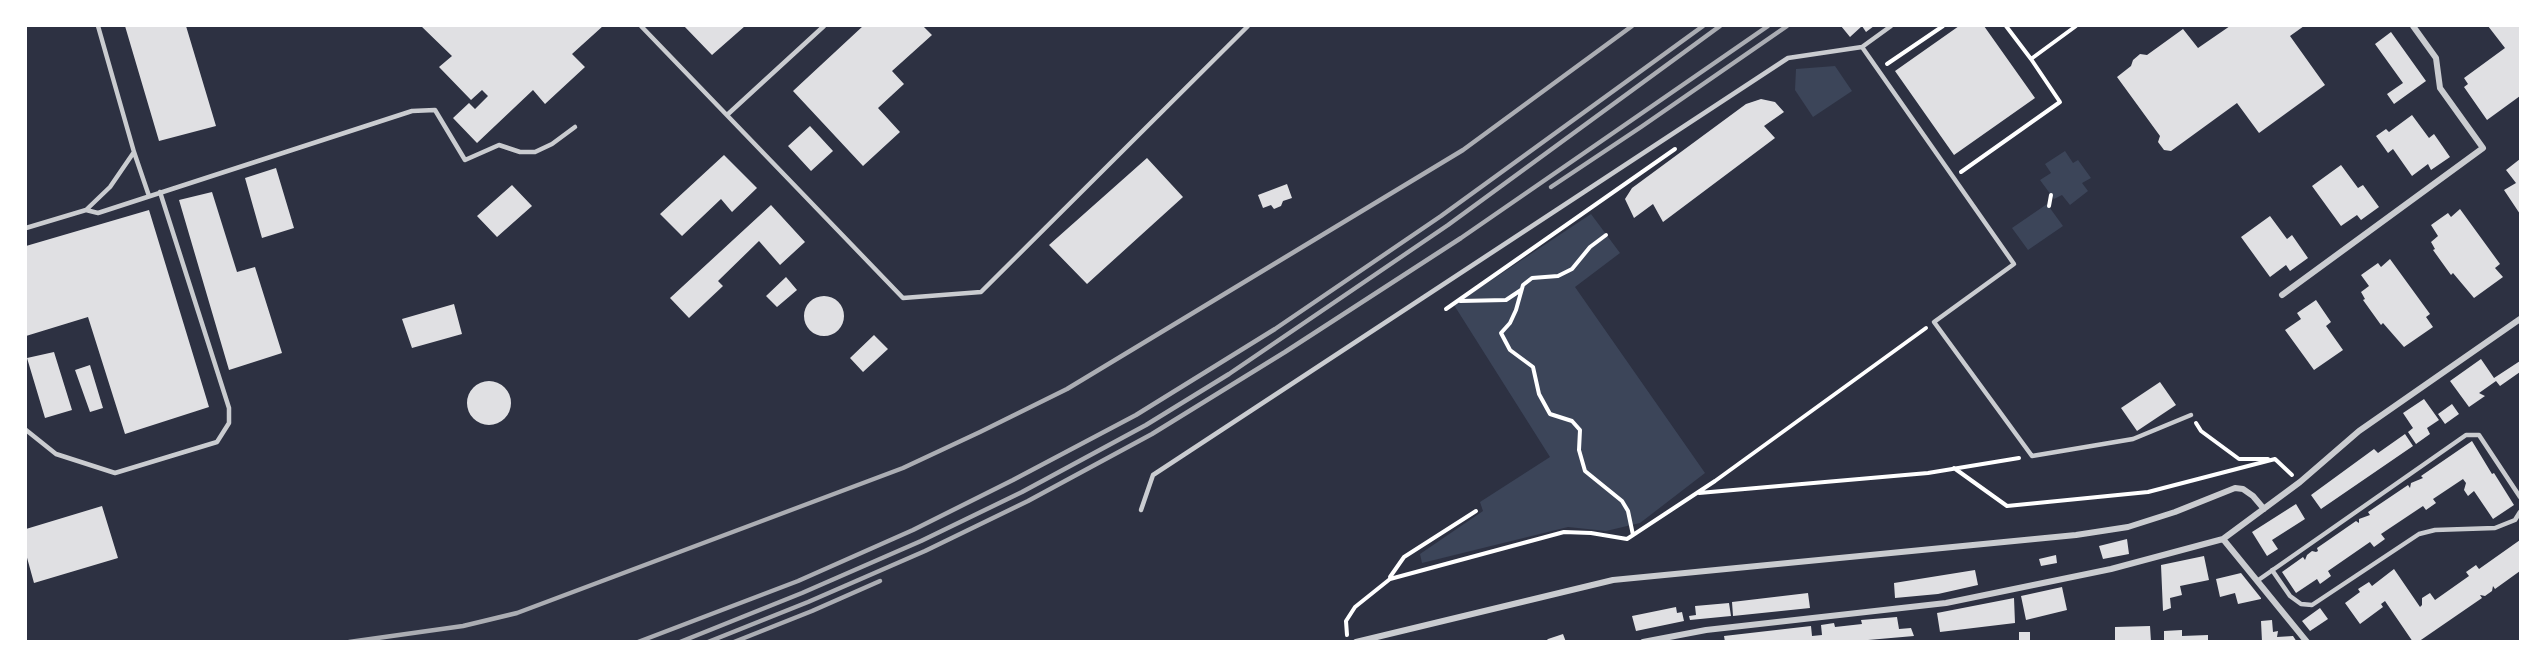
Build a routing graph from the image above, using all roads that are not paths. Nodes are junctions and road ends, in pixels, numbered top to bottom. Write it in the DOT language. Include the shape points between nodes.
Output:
graph roads {
  1 [pos="98,26"];
  2 [pos="641,26"];
  3 [pos="824,26"];
  4 [pos="1248,26"];
  5 [pos="1891,26"];
  6 [pos="2413,26"];
  7 [pos="1862,47"];
  8 [pos="727,115"];
  9 [pos="574,127"];
  10 [pos="134,152"];
  11 [pos="160,192"];
  12 [pos="149,196"];
  13 [pos="86,210"];
  14 [pos="26,228"];
  15 [pos="2282,295"];
  16 [pos="2520,319"];
  17 [pos="2191,415"];
  18 [pos="26,430"];
  19 [pos="2520,497"];
  20 [pos="2264,509"];
  21 [pos="1141,510"];
  22 [pos="2520,512"];
  23 [pos="2223,539"];
  24 [pos="2272,570"];
  25 [pos="2256,581"];
  26 [pos="1356,642"];
  27 [pos="1644,642"];
  28 [pos="2307,642"];
  1 -- 10 [label="lane"];
  2 -- 8 [label="lane"];
  3 -- 8 [label="lane"];
  4 -- 8 [label="lane" via="981,292 903,298"];
  5 -- 7 [label="lane"];
  6 -- 15 [label="street" via="2436,58 2440,88 2483,148"];
  7 -- 17 [label="lane" via="2014,264 1934,322 2032,456 2133,439"];
  7 -- 21 [label="lane" via="1788,58 1153,475"];
  9 -- 11 [label="lane" via="535,152 499,145 465,160 435,110 412,111"];
  10 -- 12 [label="lane"];
  10 -- 13 [label="lane" via="110,187"];
  11 -- 12 [label="lane"];
  11 -- 18 [label="lane" via="229,408 229,423 217,442 115,473 56,454"];
  12 -- 13 [label="lane" via="98,213"];
  13 -- 14 [label="lane"];
  16 -- 20 [label="street" via="2359,430"];
  19 -- 24 [label="lane" via="2479,435 2466,435"];
  20 -- 23 [label="street"];
  20 -- 26 [label="street" via="2253,495 2235,488 2128,527 1613,580"];
  22 -- 24 [label="lane" via="2515,520 2495,528 2419,534 2312,605 2301,604 2290,596"];
  23 -- 25 [label="street"];
  23 -- 27 [label="street" via="2110,569 1946,603 1706,630"];
  24 -- 25 [label="lane"];
  25 -- 28 [label="street"];
}
